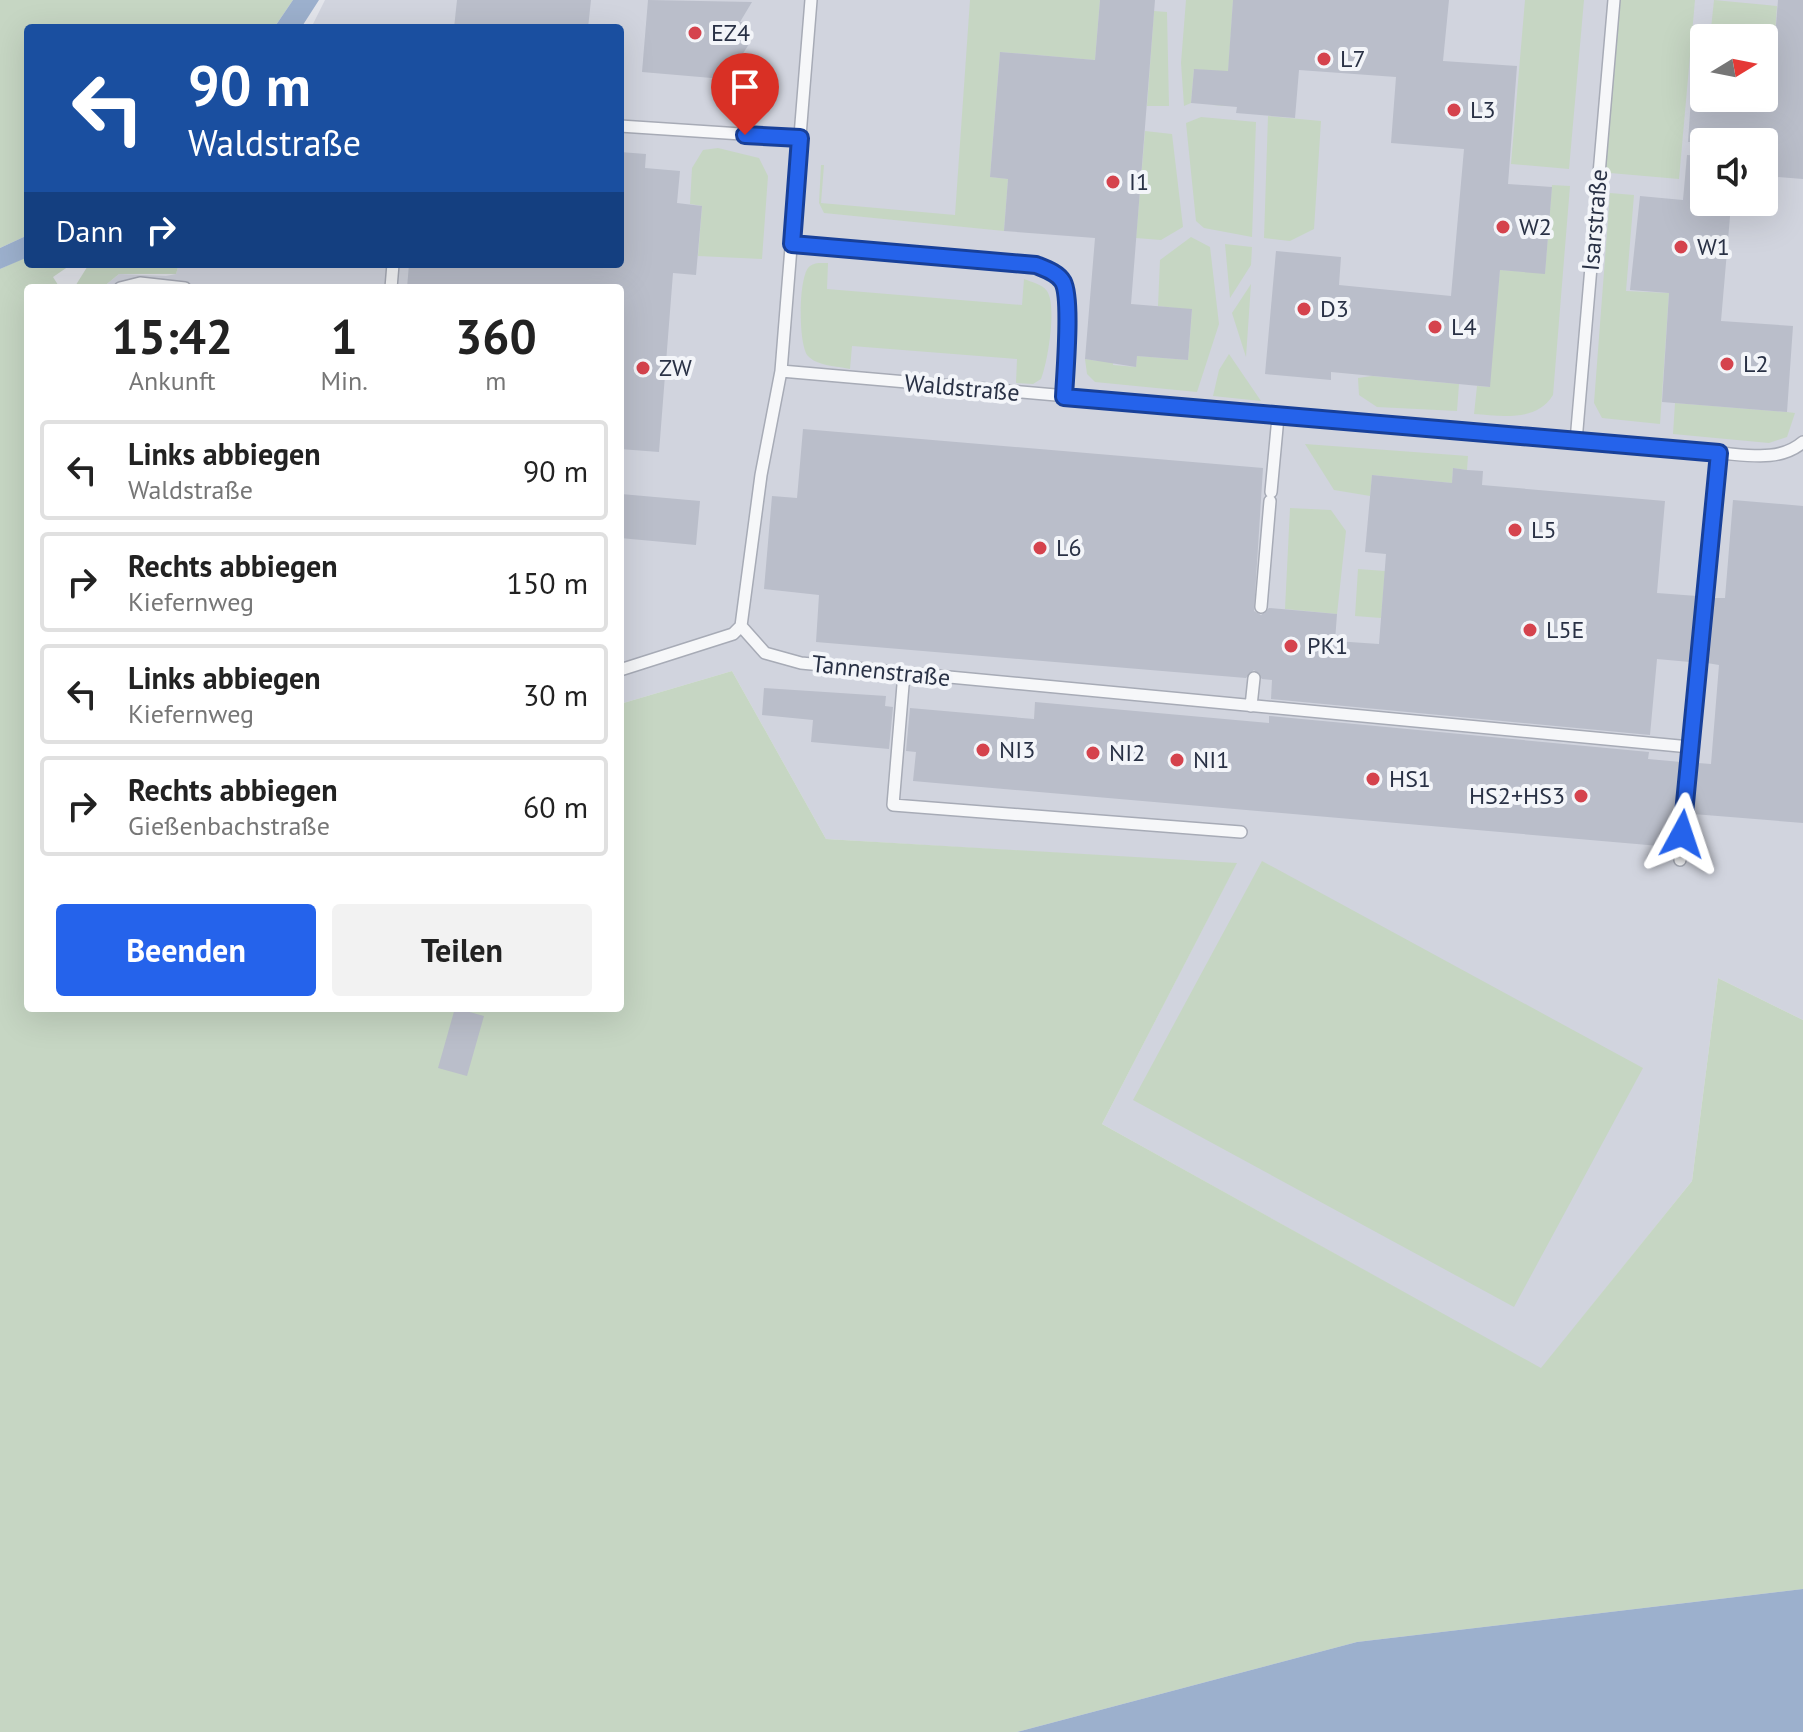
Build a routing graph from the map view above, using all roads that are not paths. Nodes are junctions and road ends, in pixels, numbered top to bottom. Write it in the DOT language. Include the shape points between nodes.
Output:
graph roads {
  1 [pos="811,0"];
  2 [pos="1614,0"];
  3 [pos="624,126"];
  4 [pos="800,138"];
  5 [pos="792,244"];
  6 [pos="781,371"];
  7 [pos="1064,397"];
  8 [pos="1278,417"];
  9 [pos="1576,441"];
  10 [pos="1803,442"];
  11 [pos="1719,453"];
  12 [pos="1261,607"];
  13 [pos="741,626"];
  14 [pos="624,669"];
  15 [pos="904,673"];
  16 [pos="1254,678"];
  17 [pos="1251,706"];
  18 [pos="1690,747"];
  19 [pos="1241,832"];
  20 [pos="1680,860"];
  1 -- 4 [label="lane"];
  2 -- 9 [label="lane, Isarstraße"];
  3 -- 4 [label="lane"];
  4 -- 5 [label="lane"];
  5 -- 6 [label="lane"];
  5 -- 7 [label="lane" via="1036,265 1052,272 1063,283 1067,301"];
  6 -- 7 [label="lane, Waldstraße"];
  6 -- 13 [label="lane"];
  7 -- 8 [label="lane, Waldstraße"];
  8 -- 9 [label="lane, Waldstraße"];
  8 -- 12 [label="lane"];
  9 -- 11 [label="lane, Waldstraße"];
  10 -- 11 [label="lane, Waldstraße" via="1790,453 1771,456"];
  11 -- 18 [label="lane"];
  13 -- 14 [label="lane" via="733,634"];
  13 -- 15 [label="lane, Tannenstraße" via="765,653 801,663"];
  15 -- 17 [label="lane, Tannenstraße"];
  15 -- 19 [label="lane" via="893,805"];
  16 -- 17 [label="lane"];
  17 -- 18 [label="lane, Tannenstraße"];
  18 -- 20 [label="lane"];
}
